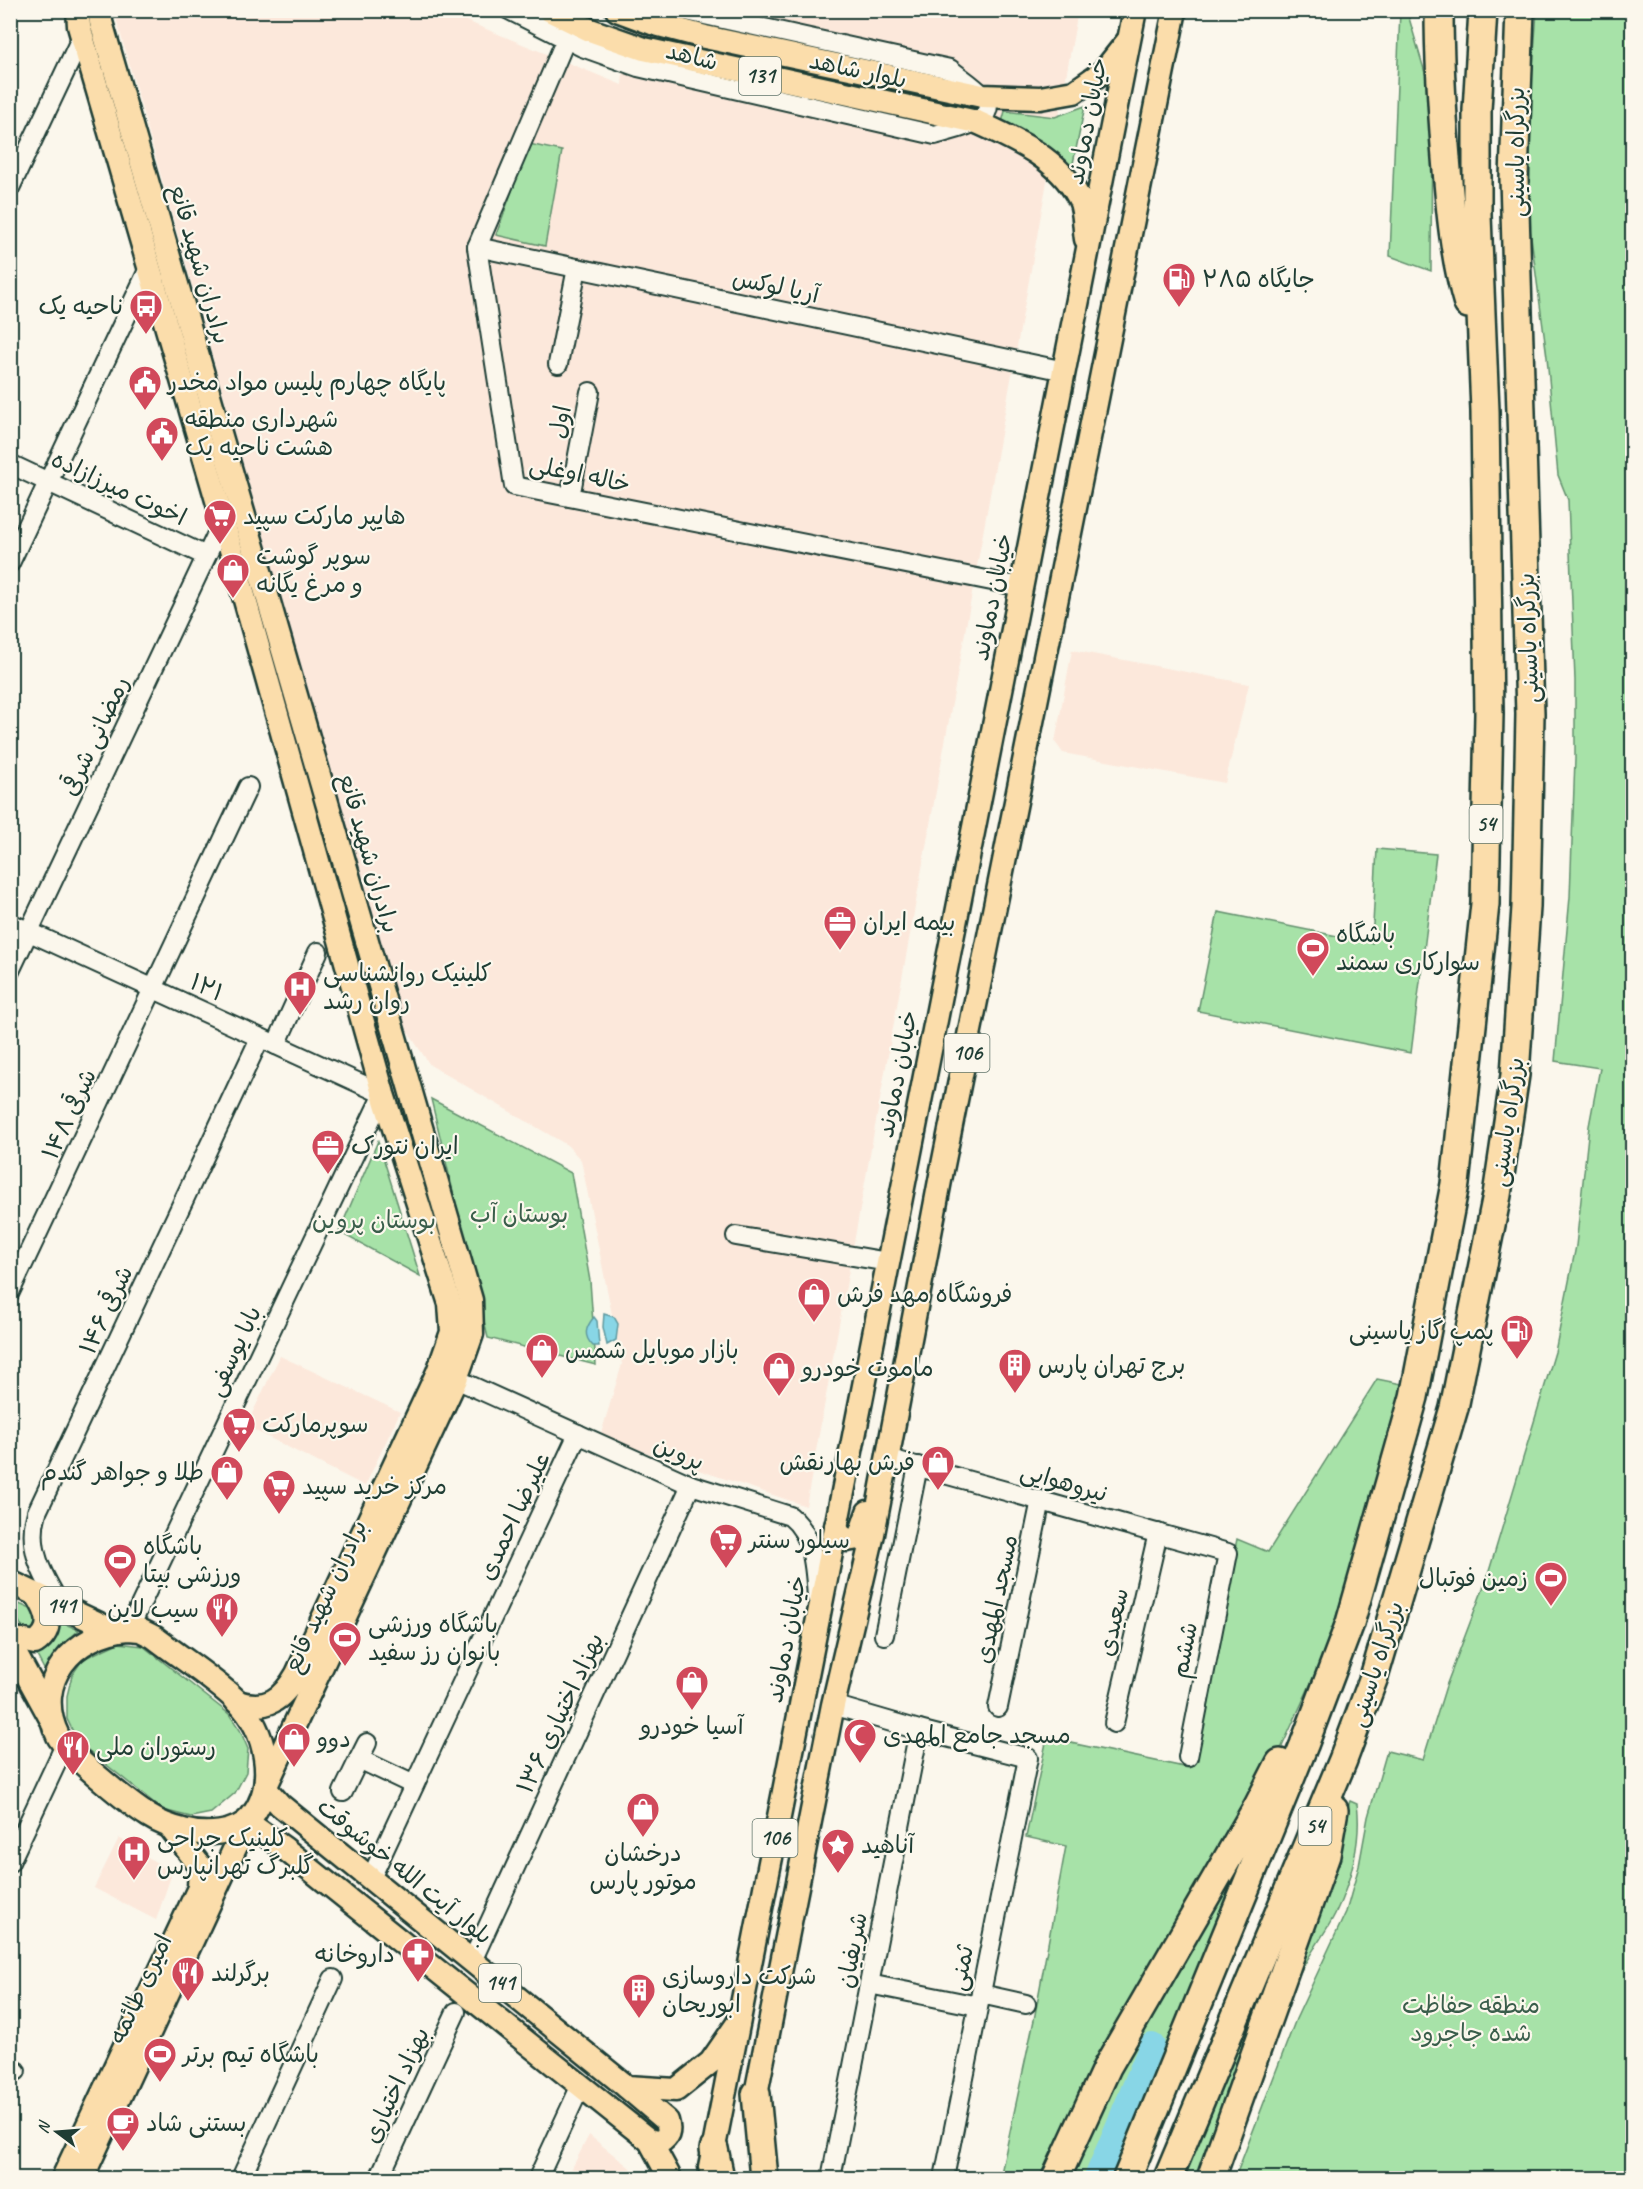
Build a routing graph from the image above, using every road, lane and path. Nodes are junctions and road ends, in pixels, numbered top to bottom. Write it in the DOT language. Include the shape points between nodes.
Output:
graph roads {
  1 [pos="78,10"];
  2 [pos="101,10"];
  3 [pos="509,10"];
  4 [pos="549,10"];
  5 [pos="617,10"];
  6 [pos="682,10"];
  7 [pos="1135,10"];
  8 [pos="1175,10"];
  9 [pos="1439,10"];
  10 [pos="1484,10"];
  11 [pos="1520,10"];
  12 [pos="82,36"];
  13 [pos="566,39"];
  14 [pos="1130,39"];
  15 [pos="982,96"];
  16 [pos="977,122"];
  17 [pos="10,188"];
  18 [pos="477,247"];
  19 [pos="1089,255"];
  20 [pos="149,268"];
  21 [pos="577,268"];
  22 [pos="1481,352"];
  23 [pos="558,364"];
  24 [pos="1065,371"];
  25 [pos="590,392"];
  26 [pos="10,464"];
  27 [pos="48,482"];
  28 [pos="570,497"];
  29 [pos="244,513"];
  30 [pos="223,521"];
  31 [pos="206,556"];
  32 [pos="10,563"];
  33 [pos="1022,587"];
  34 [pos="248,787"];
  35 [pos="10,923"];
  36 [pos="29,932"];
  37 [pos="318,952"];
  38 [pos="10,971"];
  39 [pos="155,989"];
  40 [pos="268,1042"];
  41 [pos="406,1085"];
  42 [pos="383,1094"];
  43 [pos="736,1236"];
  44 [pos="888,1262"];
  45 [pos="10,1292"];
  46 [pos="456,1379"];
  47 [pos="578,1434"];
  48 [pos="889,1448"];
  49 [pos="918,1466"];
  50 [pos="691,1485"];
  51 [pos="1041,1500"];
  52 [pos="836,1526"];
  53 [pos="1158,1533"];
  54 [pos="1228,1553"];
  55 [pos="10,1582"];
  56 [pos="37,1594"];
  57 [pos="61,1606"];
  58 [pos="818,1616"];
  59 [pos="1350,1623"];
  60 [pos="120,1630"];
  61 [pos="884,1635"];
  62 [pos="10,1638"];
  63 [pos="10,1644"];
  64 [pos="237,1702"];
  65 [pos="999,1707"];
  66 [pos="831,1712"];
  67 [pos="52,1721"];
  68 [pos="1114,1723"];
  69 [pos="918,1735"];
  70 [pos="367,1743"];
  71 [pos="64,1747"];
  72 [pos="1188,1757"];
  73 [pos="358,1759"];
  74 [pos="1343,1760"];
  75 [pos="414,1785"];
  76 [pos="265,1788"];
  77 [pos="343,1792"];
  78 [pos="247,1822"];
  79 [pos="170,1827"];
  80 [pos="229,1861"];
  81 [pos="10,1862"];
  82 [pos="200,1866"];
  83 [pos="371,1878"];
  84 [pos="472,1961"];
  85 [pos="333,1979"];
  86 [pos="869,1984"];
  87 [pos="979,2000"];
  88 [pos="1026,2004"];
  89 [pos="456,2012"];
  90 [pos="738,2023"];
  91 [pos="581,2085"];
  92 [pos="627,2087"];
  93 [pos="756,2094"];
  94 [pos="650,2141"];
  95 [pos="714,2149"];
  96 [pos="63,2178"];
  97 [pos="82,2178"];
  98 [pos="241,2178"];
  99 [pos="379,2178"];
  100 [pos="538,2178"];
  101 [pos="670,2178"];
  102 [pos="708,2178"];
  103 [pos="720,2178"];
  104 [pos="764,2178"];
  105 [pos="831,2178"];
  106 [pos="944,2178"];
  107 [pos="1056,2178"];
  108 [pos="1127,2178"];
  109 [pos="1168,2178"];
  110 [pos="1211,2178"];
  1 -- 12 [label="main road, برادران شهید قانع"];
  2 -- 29 [label="main road, برادران شهید قانع" via="101,22"];
  3 -- 13 [label="street, شاهد"];
  4 -- 16 [label="main road, بلوار شاهد / 131" via="644,49"];
  5 -- 15 [label="main road, بلوار شاهد / 131" via="705,37"];
  6 -- 15 [label="street, شاهد" via="950,69"];
  7 -- 14 [label="main road, خیابان دماوند / 106"];
  8 -- 48 [label="main road, 106"];
  9 -- 22 [label="highway" via="1452,218 1465,296"];
  10 -- 22 [label="highway, بزرگراه یاسینی / 54" via="1477,110"];
  11 -- 74 [label="highway, بزرگراه یاسینی / 54" via="1514,178 1530,714 1526,907 1515,1075 1497,1196 1454,1408 1374,1677"];
  12 -- 17 [label="street"];
  12 -- 20 [label="main road, برادران شهید قانع"];
  13 -- 16 [label="street, شاهد" via="649,70 934,135"];
  13 -- 18 [label="street"];
  14 -- 15 [label="main road, بلوار شاهد / 131" via="1104,71 1074,92 1040,98"];
  14 -- 19 [label="main road, خیابان دماوند / 106"];
  15 -- 16 [label="street" via="986,114"];
  16 -- 19 [label="main road, بلوار شاهد / 131" via="1056,166 1080,200"];
  18 -- 21 [label="street, آریا لوکس"];
  18 -- 28 [label="street, خاله اوغلی" via="514,486"];
  19 -- 24 [label="main road, خیابان دماوند / 106"];
  20 -- 27 [label="street"];
  20 -- 30 [label="main road, برادران شهید قانع"];
  21 -- 23 [label="street"];
  21 -- 24 [label="street, آریا لوکس"];
  22 -- 59 [label="highway, بزرگراه یاسینی / 54" via="1488,726 1485,904 1469,1064 1455,1184 1414,1397"];
  24 -- 33 [label="main road, خیابان دماوند / 106"];
  25 -- 28 [label="street, اول"];
  26 -- 27 [label="street, اخوت میرزازاده"];
  27 -- 31 [label="street, اخوت میرزازاده"];
  27 -- 32 [label="street"];
  28 -- 33 [label="street, خاله اوغلی"];
  29 -- 30 [label="main road"];
  29 -- 41 [label="main road, برادران شهید قانع"];
  30 -- 31 [label="street, رمضانی شرقی"];
  30 -- 42 [label="main road, برادران شهید قانع"];
  31 -- 36 [label="street, رمضانی شرقی"];
  33 -- 44 [label="main road, خیابان دماوند / 106"];
  34 -- 39 [label="street, ۱۴۸ شرقی"];
  35 -- 36 [label="street, ۱۲۱"];
  36 -- 38 [label="street, رمضانی شرقی"];
  36 -- 39 [label="street, ۱۲۱"];
  37 -- 40 [label="street, ۱۴۶ شرقی"];
  39 -- 40 [label="street, ۱۲۱"];
  39 -- 45 [label="street, ۱۴۸ شرقی"];
  40 -- 42 [label="street, ۱۲۱"];
  40 -- 57 [label="street, ۱۴۶ شرقی" via="37,1512 34,1550"];
  41 -- 42 [label="street"];
  41 -- 46 [label="main road, برادران شهید قانع" via="471,1300 472,1334"];
  42 -- 60 [label="street, بابا یوسفی"];
  42 -- 64 [label="main road, برادران شهید قانع" via="450,1304 452,1332 438,1372 294,1680 278,1698 263,1706"];
  43 -- 44 [label="street"];
  44 -- 52 [label="main road, خیابان دماوند / 106"];
  46 -- 47 [label="street, پروین"];
  46 -- 76 [label="main road, برادران شهید قانع"];
  47 -- 50 [label="street, پروین"];
  47 -- 75 [label="street, علیرضا احمدی"];
  48 -- 49 [label="street, نیروهوایی"];
  48 -- 52 [label="main road" via="877,1474 862,1535 847,1540 838,1534"];
  48 -- 66 [label="main road, 106"];
  49 -- 51 [label="street, نیروهوایی"];
  49 -- 61 [label="street"];
  50 -- 58 [label="street, پروین" via="790,1516 801,1525 813,1557"];
  50 -- 84 [label="street, بهزاد اختیاری ۱۳۶"];
  51 -- 53 [label="street, نیروهوایی"];
  51 -- 65 [label="street, مسجد المهدی"];
  52 -- 58 [label="main road, خیابان دماوند / 106"];
  53 -- 54 [label="street, نیروهوایی"];
  53 -- 68 [label="street, سعیدی"];
  54 -- 72 [label="street, ششم"];
  55 -- 56 [label="main road, 141"];
  56 -- 57 [label="main road, 141"];
  56 -- 62 [label="main road" via="47,1611 45,1636 35,1643"];
  57 -- 60 [label="main road, 141"];
  58 -- 90 [label="main road, خیابان دماوند / 106"];
  59 -- 107 [label="highway" via="1258,1806 1107,2067"];
  59 -- 108 [label="highway, بزرگراه یاسینی / 54"];
  60 -- 64 [label="main road" via="154,1637"];
  60 -- 67 [label="main road" via="85,1641 61,1665 50,1698"];
  63 -- 67 [label="main road, 141"];
  64 -- 76 [label="main road" via="262,1746"];
  66 -- 69 [label="street"];
  66 -- 93 [label="main road, 106"];
  67 -- 71 [label="main road"];
  69 -- 86 [label="street, شریفیان"];
  69 -- 87 [label="street, ثمنی" via="1026,1756"];
  70 -- 73 [label="street"];
  71 -- 79 [label="main road" via="148,1816"];
  71 -- 81 [label="street"];
  73 -- 75 [label="street"];
  73 -- 77 [label="street"];
  74 -- 109 [label="highway, بزرگراه یاسینی / 54"];
  74 -- 110 [label="highway" via="1326,1855"];
  75 -- 83 [label="street, علیرضا احمدی"];
  76 -- 78 [label="main road"];
  76 -- 83 [label="main road, بلوار آیت الله خوشوقت / 141" via="280,1805"];
  78 -- 79 [label="main road" via="226,1831 207,1833"];
  78 -- 80 [label="main road, امیری طائمه"];
  78 -- 91 [label="main road, 141"];
  79 -- 82 [label="main road"];
  80 -- 82 [label="main road" via="225,1852 211,1846 204,1849"];
  80 -- 97 [label="main road, امیری طائمه"];
  82 -- 96 [label="main road, امیری طائمه" via="199,1888"];
  83 -- 84 [label="main road, بلوار آیت الله خوشوقت / 141"];
  84 -- 92 [label="main road, بلوار آیت الله خوشوقت / 141"];
  85 -- 98 [label="street"];
  86 -- 87 [label="street"];
  86 -- 105 [label="street, شریفیان"];
  87 -- 88 [label="street"];
  87 -- 106 [label="street, ثمنی"];
  89 -- 99 [label="street, بهزاد اختیاری"];
  90 -- 92 [label="main road" via="711,2062 676,2090"];
  90 -- 95 [label="main road, خیابان دماوند / 106"];
  91 -- 94 [label="main road, 141"];
  91 -- 100 [label="street"];
  92 -- 94 [label="main road, بلوار آیت الله خوشوقت" via="667,2121 667,2138"];
  93 -- 104 [label="highway"];
  94 -- 101 [label="main road, 141"];
  95 -- 102 [label="main road, 106"];
  95 -- 103 [label="highway"];
}
